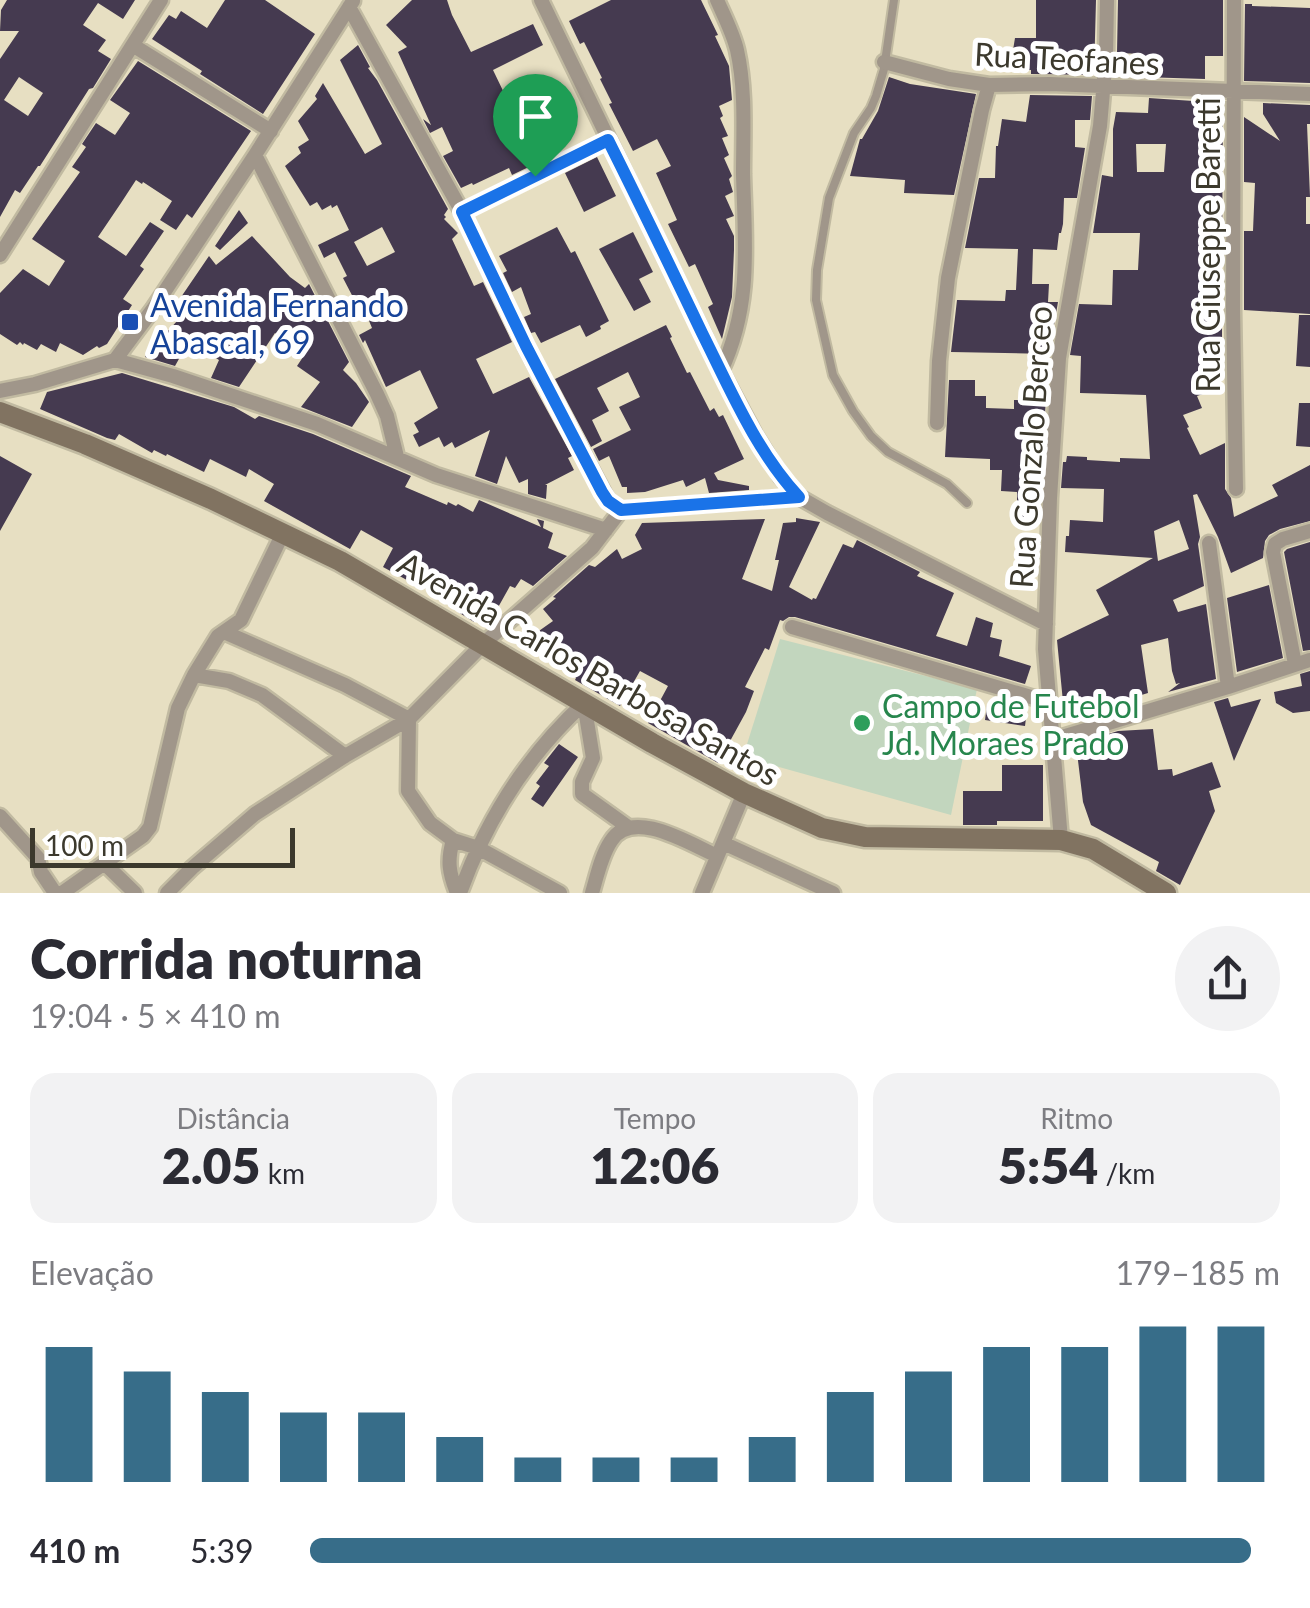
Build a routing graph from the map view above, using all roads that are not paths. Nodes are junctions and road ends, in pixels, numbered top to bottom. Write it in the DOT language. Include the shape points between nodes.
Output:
graph roads {
  1 [pos="162,0"];
  2 [pos="541,0"];
  3 [pos="716,0"];
  4 [pos="894,0"];
  5 [pos="1107,0"];
  6 [pos="1234,0"];
  7 [pos="351,3"];
  8 [pos="134,46"];
  9 [pos="884,62"];
  10 [pos="989,85"];
  11 [pos="1104,87"];
  12 [pos="1234,91"];
  13 [pos="1310,94"];
  14 [pos="271,131"];
  15 [pos="608,140"];
  16 [pos="256,156"];
  17 [pos="462,212"];
  18 [pos="0,255"];
  19 [pos="115,360"];
  20 [pos="721,372"];
  21 [pos="0,390"];
  22 [pos="0,412"];
  23 [pos="937,423"];
  24 [pos="398,456"];
  25 [pos="1236,490"];
  26 [pos="799,497"];
  27 [pos="967,502"];
  28 [pos="621,510"];
  29 [pos="606,530"];
  30 [pos="1310,531"];
  31 [pos="283,532"];
  32 [pos="1209,543"];
  33 [pos="1046,624"];
  34 [pos="792,627"];
  35 [pos="224,632"];
  36 [pos="483,644"];
  37 [pos="1302,662"];
  38 [pos="194,675"];
  39 [pos="1228,688"];
  40 [pos="1048,702"];
  41 [pos="584,704"];
  42 [pos="409,719"];
  43 [pos="1052,740"];
  44 [pos="345,756"];
  45 [pos="744,793"];
  46 [pos="0,816"];
  47 [pos="628,827"];
  48 [pos="454,840"];
  49 [pos="1061,840"];
  50 [pos="478,848"];
  51 [pos="720,850"];
  52 [pos="104,863"];
  53 [pos="58,893"];
  54 [pos="135,893"];
  55 [pos="167,893"];
  56 [pos="458,893"];
  57 [pos="560,893"];
  58 [pos="592,893"];
  59 [pos="702,893"];
  60 [pos="832,893"];
  61 [pos="1166,893"];
  1 -- 8 [label="street"];
  2 -- 15 [label="street"];
  3 -- 20 [label="street" via="741,70 745,214 742,311"];
  4 -- 9 [label="lane"];
  5 -- 11 [label="street, Rua Gonzalo Berceo"];
  6 -- 12 [label="street, Rua Giuseppe Baretti"];
  7 -- 14 [label="street"];
  7 -- 17 [label="street"];
  8 -- 14 [label="street"];
  8 -- 18 [label="street"];
  9 -- 10 [label="street, Rua Teofanes"];
  9 -- 27 [label="lane" via="827,206 816,300 834,375 871,436"];
  10 -- 11 [label="street, Rua Teofanes"];
  10 -- 23 [label="street" via="948,278"];
  11 -- 12 [label="street, Rua Teofanes"];
  11 -- 33 [label="street, Rua Gonzalo Berceo" via="1058,358"];
  12 -- 13 [label="street, Rua Teofanes"];
  12 -- 25 [label="street, Rua Giuseppe Baretti"];
  14 -- 16 [label="street"];
  15 -- 17 [label="street"];
  15 -- 20 [label="street"];
  16 -- 19 [label="street"];
  16 -- 24 [label="street" via="377,394"];
  17 -- 28 [label="street" via="602,492"];
  19 -- 21 [label="street"];
  19 -- 24 [label="street"];
  20 -- 26 [label="street" via="780,477"];
  22 -- 31 [label="main road, Avenida Carlos Barbosa Santos"];
  24 -- 29 [label="street"];
  26 -- 28 [label="street"];
  26 -- 33 [label="street"];
  28 -- 29 [label="street"];
  29 -- 36 [label="street"];
  30 -- 37 [label="street" via="1275,544 1273,552"];
  31 -- 35 [label="street" via="241,620"];
  31 -- 36 [label="main road, Avenida Carlos Barbosa Santos"];
  32 -- 39 [label="street"];
  33 -- 40 [label="street, Rua Gonzalo Berceo"];
  34 -- 40 [label="street"];
  35 -- 38 [label="street"];
  35 -- 42 [label="street"];
  36 -- 41 [label="main road, Avenida Carlos Barbosa Santos"];
  36 -- 42 [label="street"];
  37 -- 39 [label="street"];
  38 -- 44 [label="street" via="229,680 262,695"];
  38 -- 52 [label="street" via="178,708 150,828"];
  39 -- 43 [label="street"];
  40 -- 43 [label="street, Rua Gonzalo Berceo"];
  41 -- 45 [label="main road, Avenida Carlos Barbosa Santos"];
  41 -- 47 [label="street" via="593,758 582,794"];
  41 -- 50 [label="street" via="527,766"];
  42 -- 44 [label="street"];
  42 -- 48 [label="street" via="408,792 430,823"];
  43 -- 49 [label="street, Rua Gonzalo Berceo"];
  44 -- 55 [label="street" via="255,814"];
  45 -- 49 [label="main road, Avenida Carlos Barbosa Santos" via="822,828 864,837"];
  45 -- 51 [label="street"];
  46 -- 53 [label="street" via="38,858 40,872"];
  47 -- 51 [label="street" via="645,826"];
  47 -- 58 [label="street" via="609,844"];
  48 -- 50 [label="street"];
  48 -- 56 [label="street" via="449,874"];
  49 -- 61 [label="main road, Avenida Carlos Barbosa Santos" via="1093,849"];
  50 -- 56 [label="street"];
  50 -- 57 [label="street"];
  51 -- 59 [label="street"];
  51 -- 60 [label="street"];
  52 -- 53 [label="street"];
  52 -- 54 [label="street"];
}
